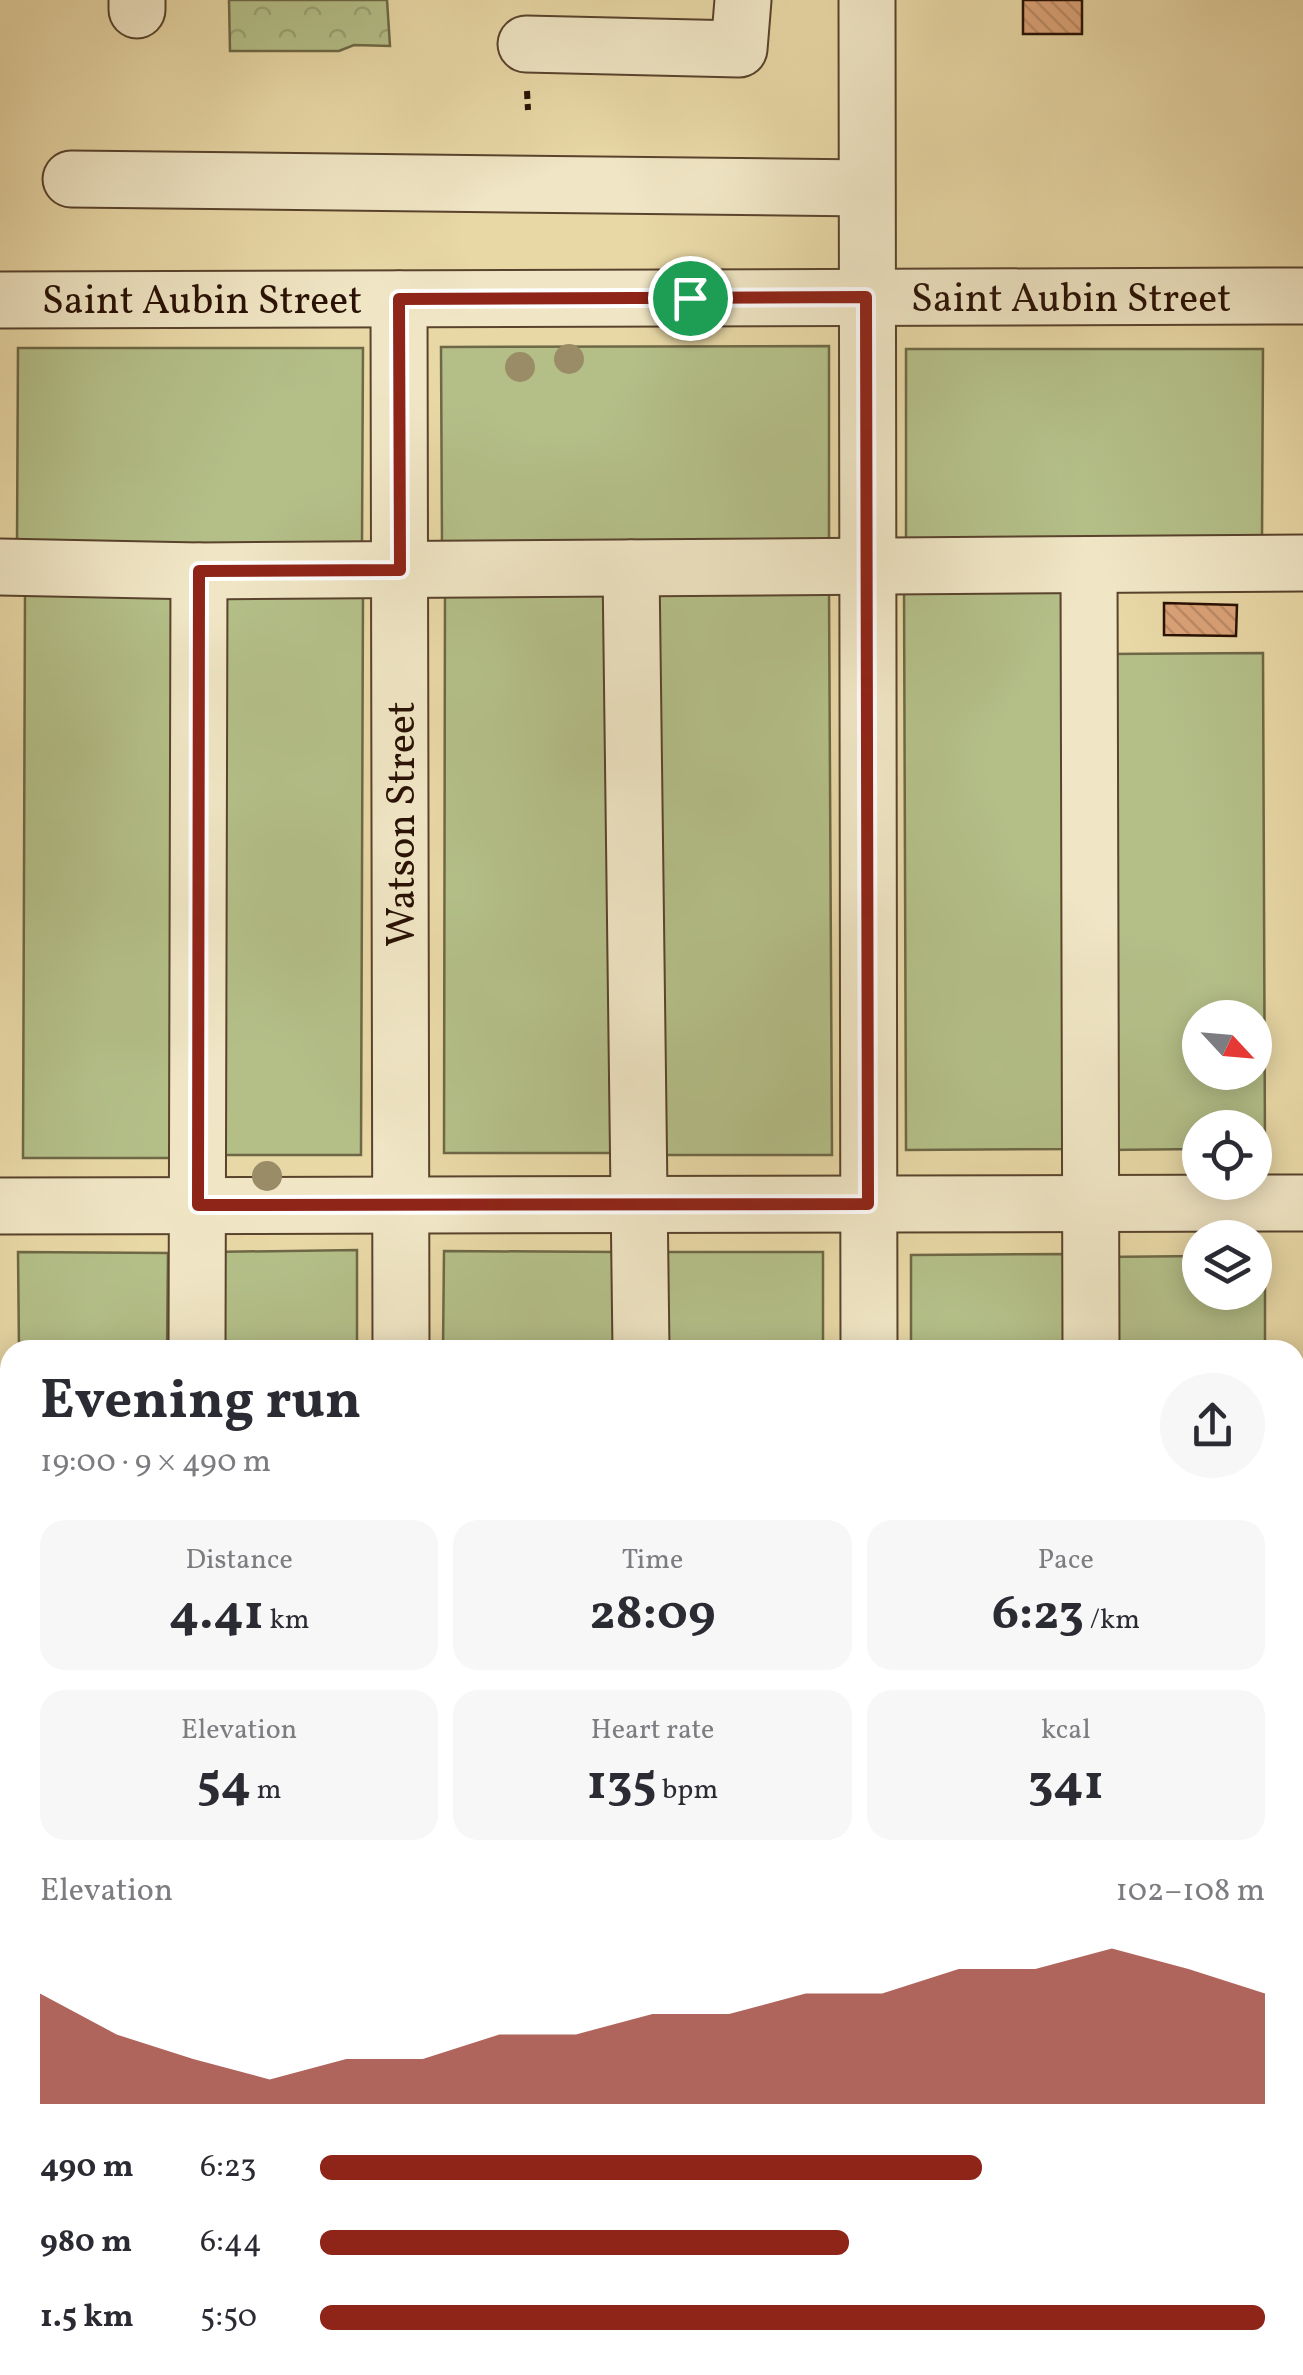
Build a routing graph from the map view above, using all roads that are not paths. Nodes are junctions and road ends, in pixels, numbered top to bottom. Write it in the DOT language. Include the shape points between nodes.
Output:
graph roads {
  1 [pos="744,0"];
  2 [pos="867,0"];
  3 [pos="526,44"];
  4 [pos="71,179"];
  5 [pos="866,188"];
  6 [pos="1303,296"];
  7 [pos="866,297"];
  8 [pos="399,299"];
  9 [pos="0,300"];
  10 [pos="1303,307"];
  11 [pos="1303,563"];
  12 [pos="867,566"];
  13 [pos="0,567"];
  14 [pos="631,568"];
  15 [pos="1089,568"];
  16 [pos="400,570"];
  17 [pos="199,571"];
  18 [pos="1093,1203"];
  19 [pos="1303,1203"];
  20 [pos="401,1204"];
  21 [pos="641,1204"];
  22 [pos="868,1204"];
  23 [pos="198,1205"];
  24 [pos="0,1206"];
  25 [pos="198,1340"];
  26 [pos="402,1340"];
  27 [pos="641,1340"];
  28 [pos="869,1340"];
  29 [pos="1091,1340"];
  1 -- 3 [label="street" via="738,50"];
  2 -- 5 [label="street"];
  4 -- 5 [label="street"];
  5 -- 7 [label="street"];
  6 -- 7 [label="street, Saint Aubin Street"];
  6 -- 10 [label="street"];
  7 -- 8 [label="street, Saint Aubin Street"];
  7 -- 12 [label="street"];
  8 -- 9 [label="street, Saint Aubin Street"];
  8 -- 16 [label="street, Watson Street"];
  11 -- 15 [label="street"];
  12 -- 14 [label="street"];
  12 -- 15 [label="street"];
  12 -- 22 [label="street"];
  13 -- 17 [label="street"];
  14 -- 16 [label="street"];
  14 -- 21 [label="street"];
  15 -- 18 [label="street"];
  16 -- 17 [label="street"];
  16 -- 20 [label="street, Watson Street"];
  17 -- 23 [label="street"];
  18 -- 19 [label="street"];
  18 -- 22 [label="street"];
  18 -- 29 [label="street"];
  20 -- 21 [label="street"];
  20 -- 23 [label="street"];
  20 -- 26 [label="street, Watson Street"];
  21 -- 22 [label="street"];
  21 -- 27 [label="street"];
  22 -- 28 [label="street"];
  23 -- 24 [label="street"];
  23 -- 25 [label="street"];
}
